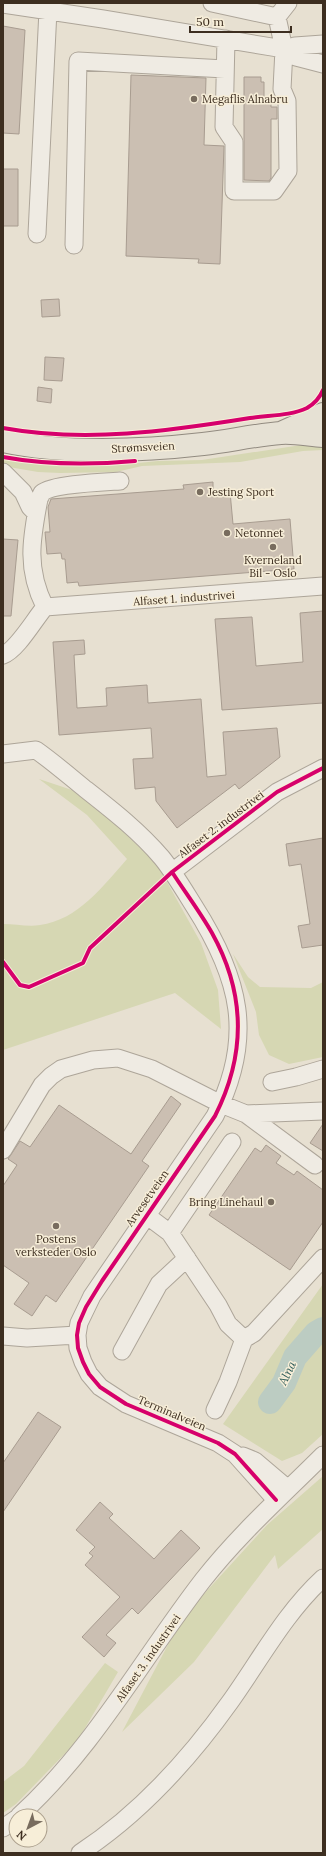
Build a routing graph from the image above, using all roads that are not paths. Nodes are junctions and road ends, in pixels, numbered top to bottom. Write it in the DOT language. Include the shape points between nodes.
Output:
graph roads {
  1 [pos="212,3"];
  2 [pos="288,3"];
  3 [pos="3,4"];
  4 [pos="48,10"];
  5 [pos="104,11"];
  6 [pos="276,17"];
  7 [pos="226,39"];
  8 [pos="323,44"];
  9 [pos="284,49"];
  10 [pos="323,64"];
  11 [pos="225,69"];
  12 [pos="38,234"];
  13 [pos="74,245"];
  14 [pos="323,414"];
  15 [pos="282,433"];
  16 [pos="323,436"];
  17 [pos="3,441"];
  18 [pos="3,472"];
  19 [pos="120,481"];
  20 [pos="36,512"];
  21 [pos="323,586"];
  22 [pos="45,608"];
  23 [pos="3,655"];
  24 [pos="3,754"];
  25 [pos="323,768"];
  26 [pos="172,872"];
  27 [pos="323,1069"];
  28 [pos="232,1072"];
  29 [pos="272,1082"];
  30 [pos="221,1104"];
  31 [pos="323,1111"];
  32 [pos="246,1114"];
  33 [pos="232,1142"];
  34 [pos="3,1150"];
  35 [pos="315,1165"];
  36 [pos="146,1215"];
  37 [pos="170,1233"];
  38 [pos="187,1258"];
  39 [pos="323,1258"];
  40 [pos="77,1335"];
  41 [pos="3,1336"];
  42 [pos="244,1339"];
  43 [pos="122,1351"];
  44 [pos="215,1410"];
  45 [pos="323,1455"];
  46 [pos="282,1494"];
  47 [pos="323,1578"];
  48 [pos="28,1808"];
  49 [pos="80,1853"];
  1 -- 6 [label="street"];
  2 -- 6 [label="street"];
  3 -- 4 [label="street"];
  4 -- 5 [label="street"];
  4 -- 12 [label="street"];
  5 -- 7 [label="street"];
  6 -- 9 [label="street"];
  7 -- 9 [label="street"];
  7 -- 11 [label="street"];
  8 -- 9 [label="street"];
  9 -- 10 [label="street" via="296,57"];
  9 -- 11 [label="street" via="282,88 287,101 288,171 274,191 234,191 234,142 224,127"];
  11 -- 13 [label="street" via="78,61"];
  14 -- 15 [label="main road, Strømsveien"];
  15 -- 16 [label="main road, Strømsveien"];
  15 -- 17 [label="main road, Strømsveien" via="201,444 120,449 53,448"];
  18 -- 20 [label="street" via="23,492 30,507"];
  19 -- 20 [label="street" via="51,489 42,493"];
  20 -- 22 [label="street" via="31,541 33,574"];
  21 -- 22 [label="street, Alfaset 1. industrivei"];
  22 -- 23 [label="street" via="15,648"];
  24 -- 26 [label="street" via="36,750 128,823 149,843"];
  25 -- 26 [label="street, Alfaset 2. industrivei" via="277,792"];
  26 -- 28 [label="street, Alfaset 2. industrivei" via="212,934 228,971 237,1003 238,1021 237,1055"];
  27 -- 29 [label="street"];
  28 -- 30 [label="street, Arvesetveien"];
  30 -- 32 [label="street"];
  30 -- 34 [label="street" via="129,1060 93,1060 61,1069 51,1076 35,1096"];
  30 -- 36 [label="street, Arvesetveien"];
  31 -- 32 [label="street"];
  32 -- 35 [label="street"];
  33 -- 37 [label="street"];
  36 -- 37 [label="street"];
  36 -- 40 [label="street, Arvesetveien" via="92,1296 79,1323"];
  37 -- 38 [label="street"];
  38 -- 42 [label="street" via="228,1324"];
  38 -- 43 [label="street" via="159,1284"];
  39 -- 42 [label="street" via="254,1334"];
  40 -- 41 [label="street" via="27,1338"];
  40 -- 46 [label="street, Terminalveien" via="78,1348 89,1374 110,1395 255,1461"];
  42 -- 44 [label="street"];
  45 -- 46 [label="street"];
  46 -- 48 [label="street, Alfaset 3. industrivei" via="248,1528 203,1580 84,1747 44,1794"];
  47 -- 49 [label="street" via="283,1625 229,1703 176,1769 123,1821"];
}
